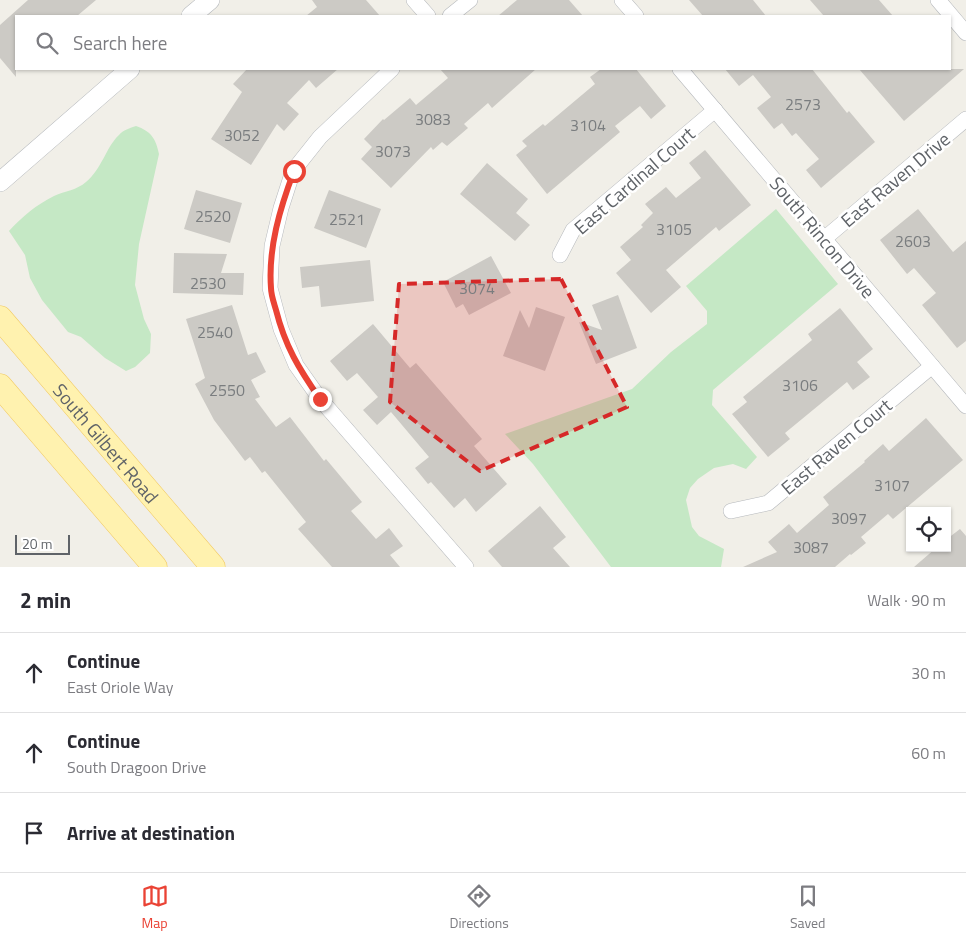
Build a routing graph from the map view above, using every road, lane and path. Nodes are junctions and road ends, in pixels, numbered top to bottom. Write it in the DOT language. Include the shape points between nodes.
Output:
graph roads {
  1 [pos="210,0"];
  2 [pos="414,0"];
  3 [pos="470,0"];
  4 [pos="622,0"];
  5 [pos="938,0"];
  6 [pos="451,9"];
  7 [pos="192,15"];
  8 [pos="427,15"];
  9 [pos="635,15"];
  10 [pos="951,15"];
  11 [pos="951,15"];
  12 [pos="966,33"];
  13 [pos="129,70"];
  14 [pos="391,70"];
  15 [pos="681,70"];
  16 [pos="715,110"];
  17 [pos="966,119"];
  18 [pos="0,182"];
  19 [pos="824,239"];
  20 [pos="560,255"];
  21 [pos="0,318"];
  22 [pos="932,366"];
  23 [pos="0,386"];
  24 [pos="966,406"];
  25 [pos="731,511"];
  26 [pos="155,567"];
  27 [pos="212,567"];
  28 [pos="466,567"];
  1 -- 7 [label="street"];
  2 -- 8 [label="street"];
  3 -- 6 [label="street"];
  4 -- 9 [label="street"];
  5 -- 10 [label="street"];
  11 -- 12 [label="street"];
  13 -- 18 [label="street"];
  14 -- 28 [label="street" via="320,137 294,171 272,246 270,288 281,329 296,364 320,399"];
  15 -- 16 [label="street, South Rincon Drive"];
  16 -- 19 [label="street, South Rincon Drive"];
  16 -- 20 [label="street, East Cardinal Court" via="573,230"];
  17 -- 19 [label="street, East Raven Drive"];
  19 -- 22 [label="street, South Rincon Drive"];
  21 -- 27 [label="main road, South Gilbert Road"];
  22 -- 24 [label="street, South Rincon Drive"];
  22 -- 25 [label="street, East Raven Court" via="768,503"];
  23 -- 26 [label="main road"];
}
